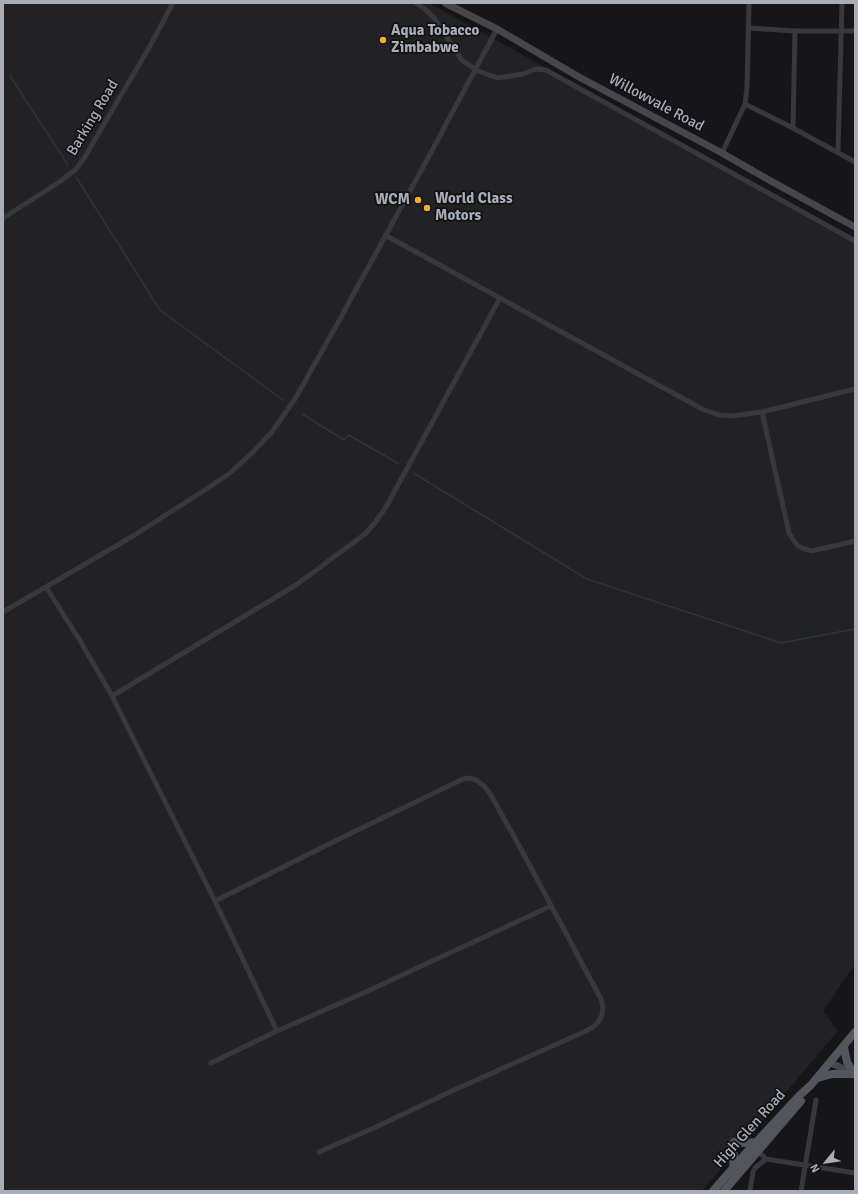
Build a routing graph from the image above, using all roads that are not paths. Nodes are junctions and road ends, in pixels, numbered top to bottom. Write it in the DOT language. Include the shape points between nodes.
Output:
graph roads {
  1 [pos="173,3"];
  2 [pos="416,3"];
  3 [pos="445,3"];
  4 [pos="749,3"];
  5 [pos="842,3"];
  6 [pos="749,28"];
  7 [pos="497,29"];
  8 [pos="841,30"];
  9 [pos="795,31"];
  10 [pos="855,31"];
  11 [pos="476,70"];
  12 [pos="745,104"];
  13 [pos="793,128"];
  14 [pos="838,152"];
  15 [pos="722,153"];
  16 [pos="855,162"];
  17 [pos="3,218"];
  18 [pos="855,226"];
  19 [pos="385,235"];
  20 [pos="855,241"];
  21 [pos="500,298"];
  22 [pos="855,389"];
  23 [pos="762,412"];
  24 [pos="855,541"];
  25 [pos="46,587"];
  26 [pos="3,612"];
  27 [pos="112,696"];
  28 [pos="215,901"];
  29 [pos="551,906"];
  30 [pos="277,1031"];
  31 [pos="854,1033"];
  32 [pos="844,1046"];
  33 [pos="211,1062"];
  34 [pos="831,1062"];
  35 [pos="855,1074"];
  36 [pos="818,1078"];
  37 [pos="808,1089"];
  38 [pos="816,1100"];
  39 [pos="757,1142"];
  40 [pos="758,1151"];
  41 [pos="319,1152"];
  42 [pos="766,1159"];
  43 [pos="805,1165"];
  44 [pos="733,1168"];
  45 [pos="855,1173"];
  46 [pos="713,1191"];
  47 [pos="724,1191"];
  48 [pos="750,1191"];
  49 [pos="801,1191"];
  1 -- 17 [label="street, Barking Road" via="76,169"];
  2 -- 11 [label="street" via="434,18 462,60"];
  3 -- 7 [label="main road, Willowvale Road"];
  4 -- 6 [label="street"];
  5 -- 8 [label="street"];
  6 -- 9 [label="street"];
  6 -- 12 [label="street"];
  7 -- 11 [label="street"];
  7 -- 15 [label="main road, Willowvale Road" via="579,77"];
  8 -- 9 [label="street"];
  8 -- 10 [label="street"];
  8 -- 14 [label="street"];
  9 -- 13 [label="street"];
  11 -- 19 [label="street"];
  11 -- 20 [label="street" via="497,78 536,69 546,70"];
  12 -- 13 [label="street"];
  12 -- 15 [label="street"];
  13 -- 14 [label="street"];
  14 -- 16 [label="street"];
  15 -- 18 [label="main road, Willowvale Road"];
  19 -- 21 [label="street"];
  19 -- 25 [label="street" via="294,399 271,433 252,454 208,488"];
  21 -- 23 [label="street" via="702,409 732,416"];
  21 -- 27 [label="street" via="386,507 365,534 296,585"];
  22 -- 23 [label="street"];
  23 -- 24 [label="street" via="789,533 794,541 798,546 812,551"];
  25 -- 26 [label="street"];
  25 -- 27 [label="street"];
  27 -- 28 [label="street"];
  28 -- 29 [label="street" via="469,778 476,780 489,792"];
  28 -- 30 [label="street"];
  29 -- 30 [label="street"];
  29 -- 41 [label="street" via="601,999 602,1015 593,1027"];
  30 -- 33 [label="street"];
  31 -- 32 [label="main road, High Glen Road"];
  32 -- 34 [label="main road, High Glen Road"];
  32 -- 35 [label="main road" via="849,1066"];
  34 -- 35 [label="main road"];
  34 -- 36 [label="main road, High Glen Road"];
  35 -- 36 [label="main road" via="830,1074"];
  36 -- 37 [label="main road, High Glen Road"];
  37 -- 39 [label="main road, High Glen Road"];
  37 -- 40 [label="main road, High Glen Road" via="803,1099"];
  38 -- 43 [label="street"];
  39 -- 44 [label="main road, High Glen Road"];
  39 -- 44 [label="main road" via="733,1145"];
  40 -- 42 [label="street"];
  40 -- 47 [label="main road, High Glen Road"];
  42 -- 43 [label="street"];
  42 -- 48 [label="street" via="755,1168"];
  43 -- 45 [label="street"];
  43 -- 49 [label="street"];
  44 -- 46 [label="main road, High Glen Road"];
}
